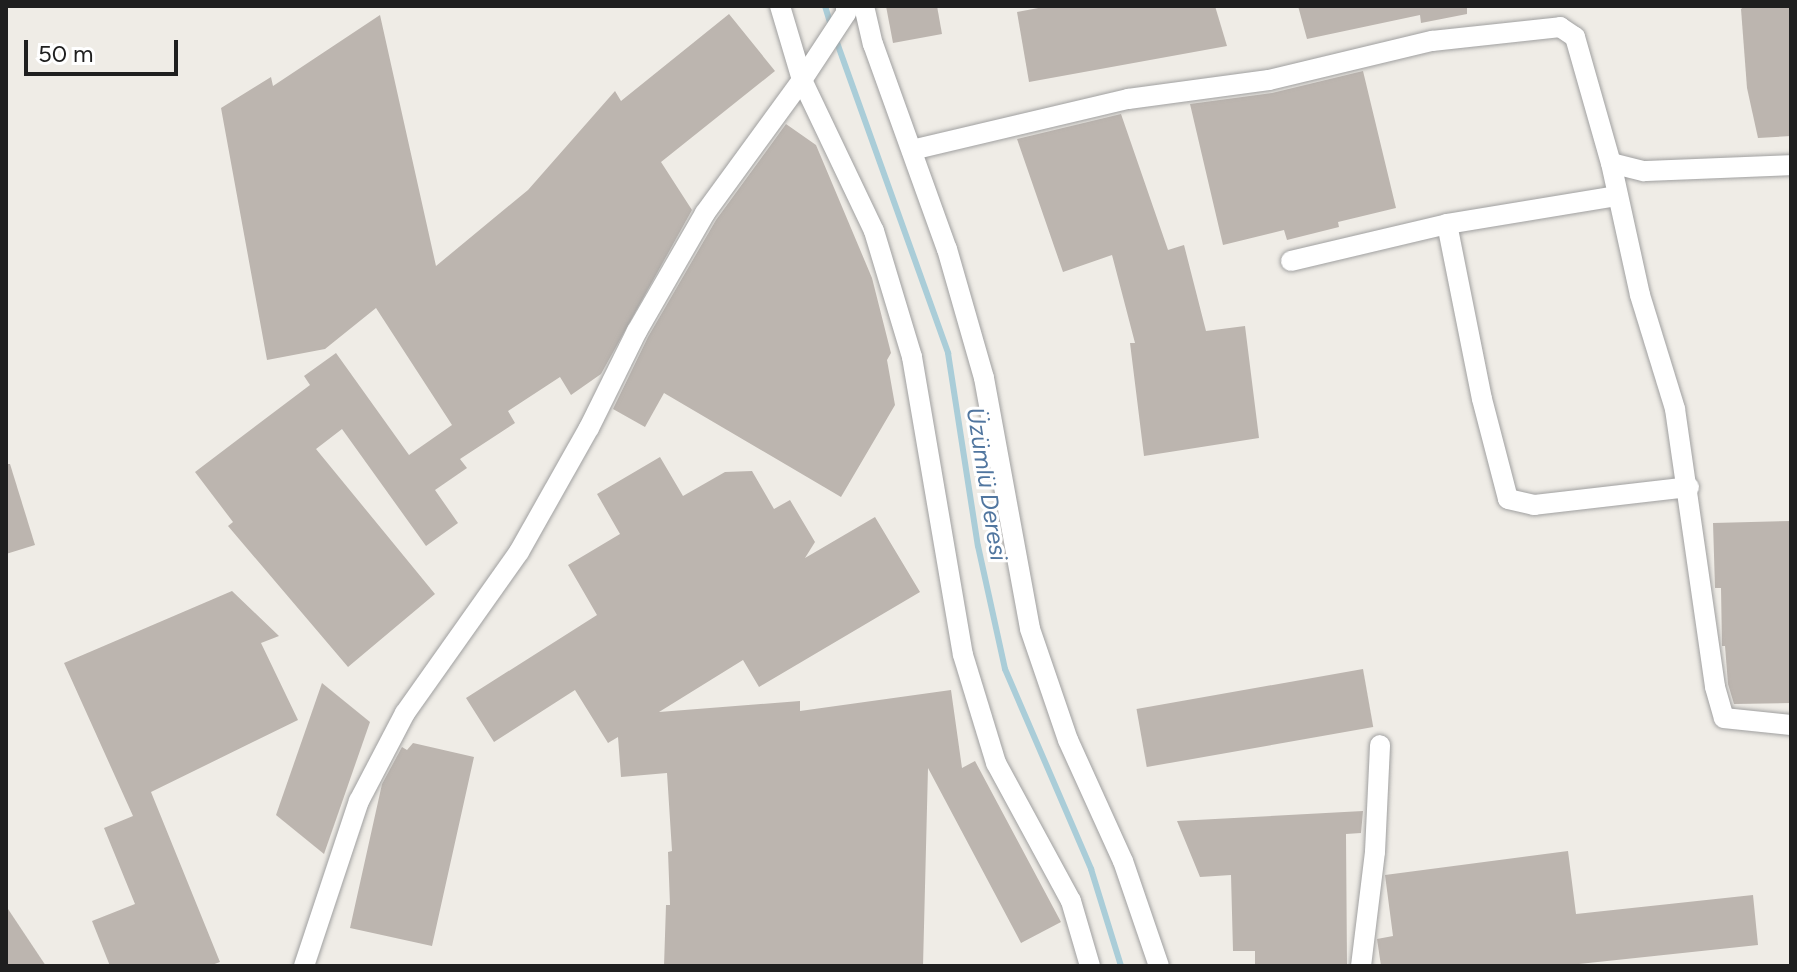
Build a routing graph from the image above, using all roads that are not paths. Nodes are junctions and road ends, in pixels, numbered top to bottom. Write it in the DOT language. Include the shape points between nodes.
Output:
graph roads {
  1 [pos="780,6"];
  2 [pos="864,6"];
  3 [pos="844,12"];
  4 [pos="802,80"];
  5 [pos="912,150"];
  6 [pos="1611,163"];
  7 [pos="1791,165"];
  8 [pos="1617,196"];
  9 [pos="1447,224"];
  10 [pos="1291,261"];
  11 [pos="1689,487"];
  12 [pos="1791,725"];
  13 [pos="1380,745"];
  14 [pos="304,966"];
  15 [pos="1090,966"];
  16 [pos="1159,966"];
  17 [pos="1361,966"];
  1 -- 4 [label="street"];
  2 -- 5 [label="street"];
  3 -- 4 [label="street"];
  4 -- 14 [label="street" via="705,213 519,552 405,713 359,801"];
  4 -- 15 [label="street" via="874,231 912,357 963,655 996,763 1071,901"];
  5 -- 6 [label="street" via="1128,99 1269,80 1432,41 1560,27 1575,37"];
  5 -- 16 [label="street" via="984,378 1030,629 1068,740 1123,861"];
  6 -- 7 [label="street" via="1644,171"];
  6 -- 8 [label="street"];
  8 -- 9 [label="street"];
  8 -- 11 [label="street" via="1675,409"];
  9 -- 10 [label="street"];
  9 -- 11 [label="street" via="1508,499 1534,505"];
  11 -- 12 [label="street" via="1715,687 1724,718"];
  13 -- 17 [label="street" via="1375,852"];
}
